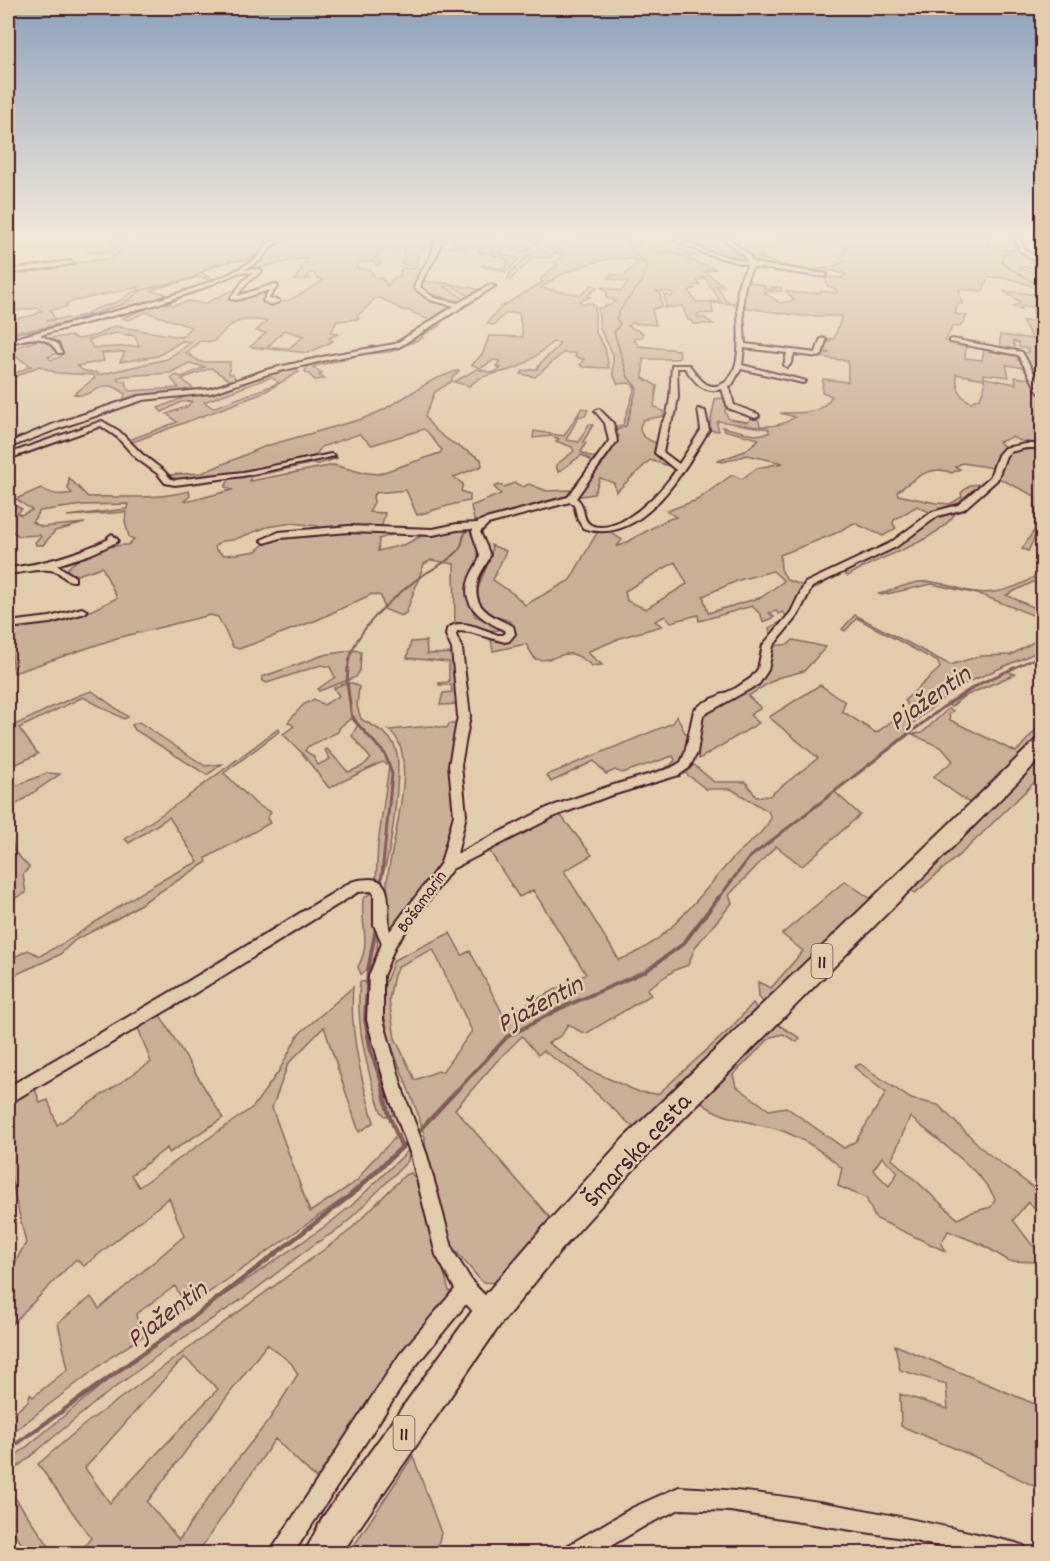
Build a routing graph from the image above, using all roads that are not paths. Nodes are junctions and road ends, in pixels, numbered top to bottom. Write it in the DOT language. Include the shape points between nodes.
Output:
graph roads {
  1 [pos="131,309"];
  2 [pos="453,309"];
  3 [pos="741,309"];
  4 [pos="29,335"];
  5 [pos="823,340"];
  6 [pos="952,341"];
  7 [pos="8,342"];
  8 [pos="742,346"];
  9 [pos="60,352"];
  10 [pos="791,352"];
  11 [pos="787,365"];
  12 [pos="738,366"];
  13 [pos="803,381"];
  14 [pos="725,386"];
  15 [pos="1042,391"];
  16 [pos="599,411"];
  17 [pos="701,411"];
  18 [pos="755,416"];
  19 [pos="8,446"];
  20 [pos="1042,446"];
  21 [pos="331,456"];
  22 [pos="8,457"];
  23 [pos="680,469"];
  24 [pos="571,499"];
  25 [pos="479,526"];
  26 [pos="112,537"];
  27 [pos="265,540"];
  28 [pos="39,569"];
  29 [pos="8,572"];
  30 [pos="72,579"];
  31 [pos="82,611"];
  32 [pos="8,625"];
  33 [pos="1042,746"];
  34 [pos="447,865"];
  35 [pos="390,942"];
  36 [pos="8,1096"];
  37 [pos="466,1290"];
  38 [pos="489,1314"];
  39 [pos="1012,1553"];
  40 [pos="280,1554"];
  41 [pos="321,1554"];
  42 [pos="575,1554"];
  1 -- 4 [label="street"];
  2 -- 19 [label="street" via="397,346 266,372 211,391 142,398"];
  3 -- 8 [label="street"];
  4 -- 7 [label="street"];
  4 -- 9 [label="street" via="45,339"];
  5 -- 10 [label="street" via="819,355"];
  6 -- 15 [label="street" via="1020,354"];
  8 -- 10 [label="street"];
  8 -- 12 [label="street"];
  10 -- 11 [label="street"];
  12 -- 13 [label="street"];
  12 -- 14 [label="street"];
  14 -- 18 [label="street" via="731,406"];
  14 -- 23 [label="street" via="706,386 687,366 674,366 671,416 659,453"];
  16 -- 24 [label="street" via="609,423 613,441"];
  17 -- 23 [label="street" via="705,430"];
  20 -- 34 [label="street" via="1007,450 994,478 961,507 935,514 893,545 808,585 795,613 768,645 763,670 755,681 698,713 685,765 551,812"];
  21 -- 22 [label="street" via="174,483 135,452 122,435 102,423"];
  23 -- 24 [label="street" via="658,496 615,530 586,526 578,503"];
  24 -- 25 [label="street"];
  25 -- 27 [label="street" via="433,532 349,529 279,535"];
  25 -- 34 [label="street, Bošamarin" via="476,532 485,557 472,591 477,610 483,617 509,628 510,634 496,639 470,628 452,629 464,716 455,765 460,815"];
  26 -- 28 [label="street" via="114,540 100,547"];
  28 -- 29 [label="street"];
  28 -- 30 [label="street" via="57,568"];
  31 -- 32 [label="street"];
  33 -- 38 [label="main road, Šmarska cesta / 11" via="644,1137"];
  34 -- 35 [label="street, Bošamarin"];
  35 -- 36 [label="street, Bošamarin" via="380,927 381,891 374,885 356,886"];
  35 -- 37 [label="street, Bošamarin" via="376,976 375,1020 419,1155 445,1255"];
  37 -- 38 [label="street, Bošamarin"];
  37 -- 40 [label="street" via="408,1361"];
  38 -- 41 [label="main road, Šmarska cesta / 11"];
  39 -- 42 [label="street" via="903,1527 730,1500 679,1498 640,1515"];
}
